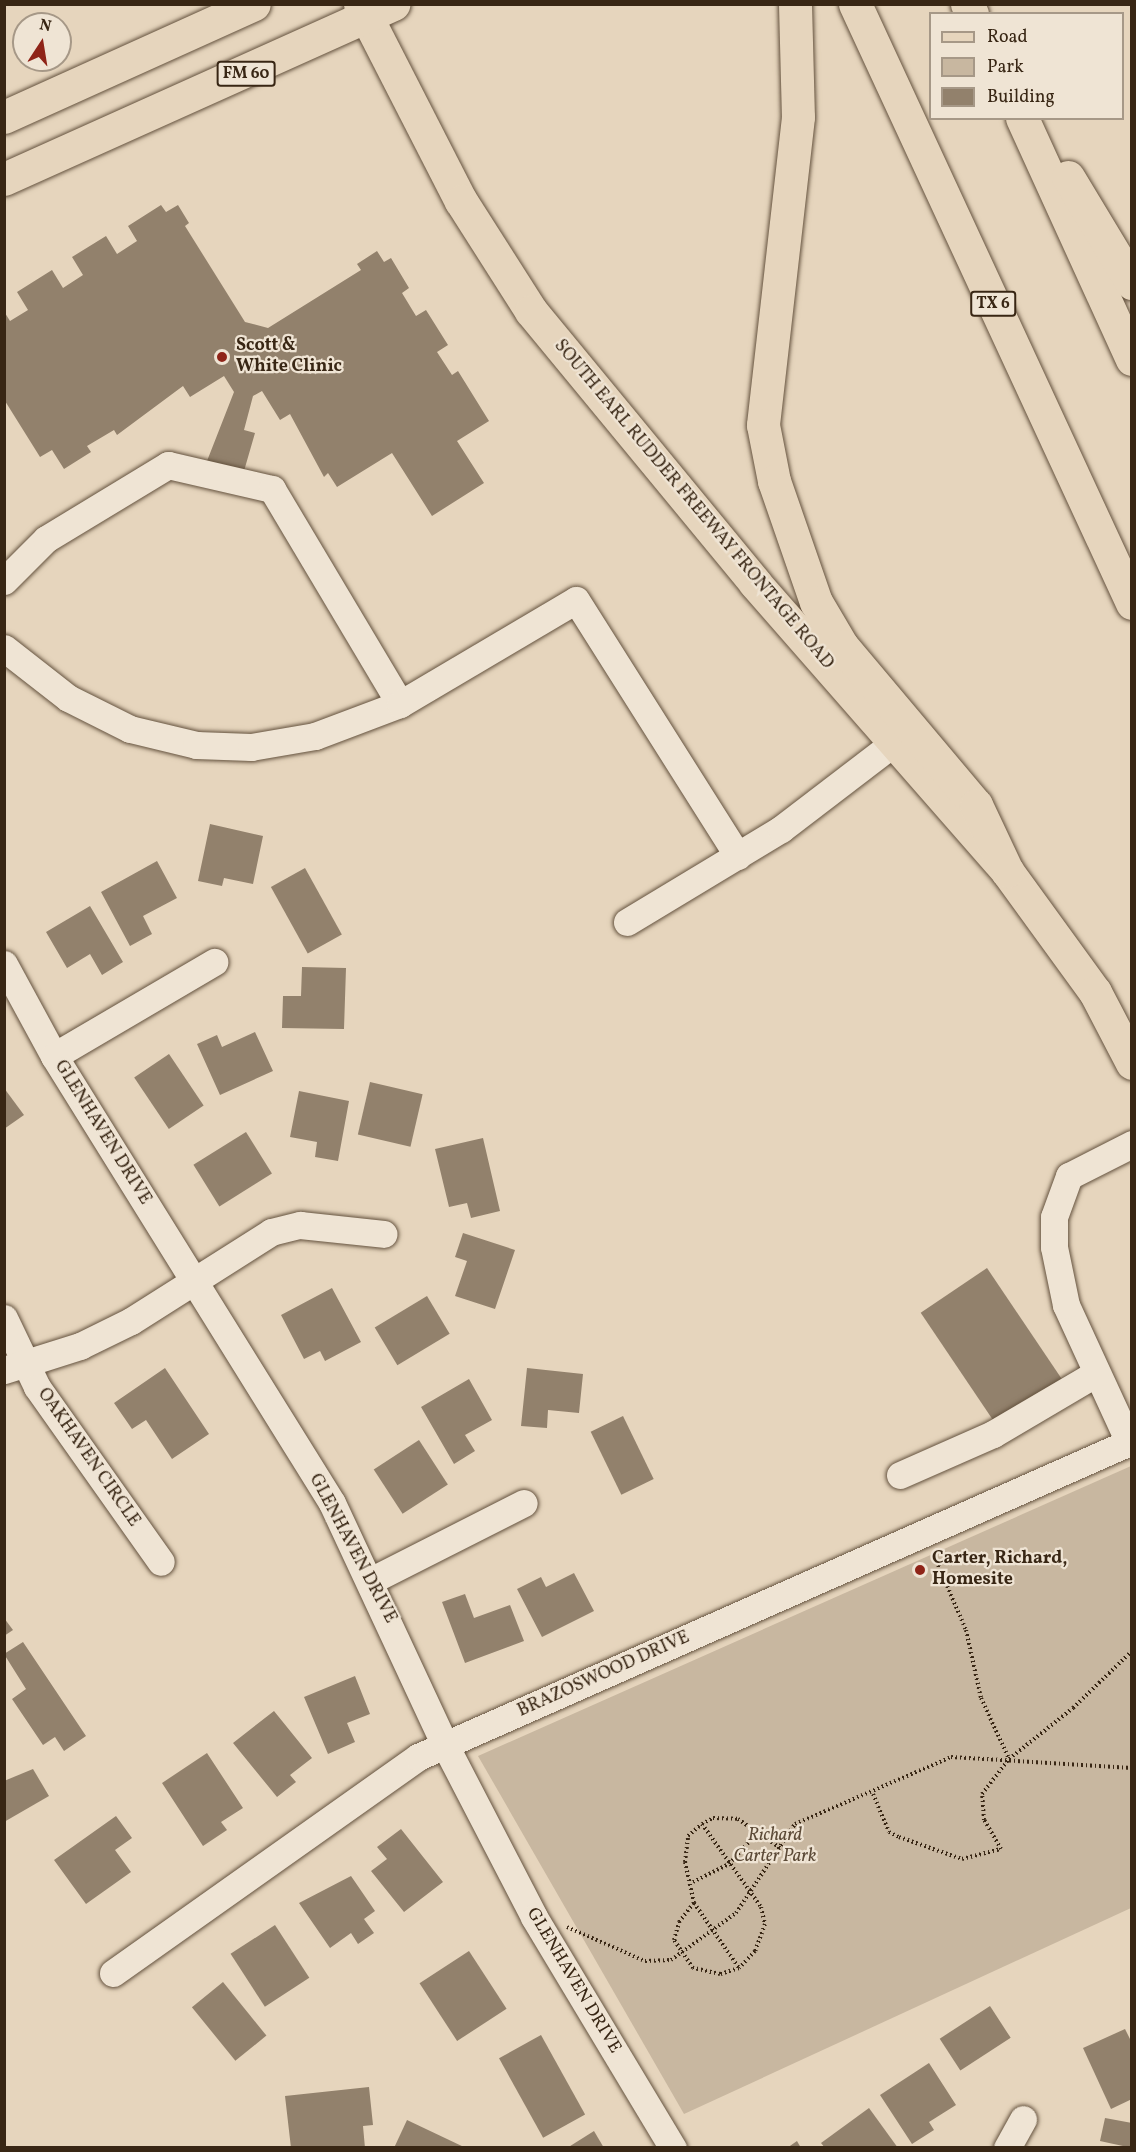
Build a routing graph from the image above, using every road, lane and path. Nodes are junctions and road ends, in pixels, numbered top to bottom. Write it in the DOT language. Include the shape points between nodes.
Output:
graph roads {
  1 [pos="235,4"];
  2 [pos="254,4"];
  3 [pos="795,4"];
  4 [pos="855,4"];
  5 [pos="373,9"];
  6 [pos="204,29"];
  7 [pos="4,117"];
  8 [pos="1023,120"];
  9 [pos="1028,120"];
  10 [pos="4,179"];
  11 [pos="1131,284"];
  12 [pos="1131,359"];
  13 [pos="4,581"];
  14 [pos="1131,603"];
  15 [pos="4,648"];
  16 [pos="400,704"];
  17 [pos="896,741"];
  18 [pos="738,856"];
  19 [pos="1007,871"];
  20 [pos="627,922"];
  21 [pos="214,962"];
  22 [pos="4,964"];
  23 [pos="54,1056"];
  24 [pos="1131,1063"];
  25 [pos="1131,1144"];
  26 [pos="384,1234"];
  27 [pos="192,1279"];
  28 [pos="4,1318"];
  29 [pos="30,1363"];
  30 [pos="4,1370"];
  31 [pos="1095,1374"];
  32 [pos="1130,1441"];
  33 [pos="900,1475"];
  34 [pos="524,1503"];
  35 [pos="926,1532"];
  36 [pos="161,1562"];
  37 [pos="372,1580"];
  38 [pos="1131,1651"];
  39 [pos="446,1745"];
  40 [pos="1009,1758"];
  41 [pos="1131,1768"];
  42 [pos="873,1794"];
  43 [pos="702,1824"];
  44 [pos="759,1832"];
  45 [pos="780,1848"];
  46 [pos="729,1864"];
  47 [pos="693,1882"];
  48 [pos="750,1893"];
  49 [pos="694,1903"];
  50 [pos="534,1917"];
  51 [pos="716,1930"];
  52 [pos="680,1954"];
  53 [pos="739,1968"];
  54 [pos="112,1973"];
  55 [pos="1023,2119"];
  56 [pos="674,2148"];
  57 [pos="1007,2148"];
  1 -- 6 [label="main road"];
  2 -- 6 [label="main road"];
  3 -- 19 [label="main road" via="798,117 763,415 774,481 798,561 842,646 976,805"];
  4 -- 14 [label="main road, TX 6"];
  5 -- 10 [label="main road, FM 60"];
  5 -- 17 [label="main road, SOUTH EARL RUDDER FREEWAY FRONTAGE ROAD" via="461,201 531,311 755,584"];
  6 -- 7 [label="main road"];
  8 -- 12 [label="main road"];
  9 -- 11 [label="main road"];
  13 -- 16 [label="street" via="46,539 168,465 272,489"];
  15 -- 16 [label="street" via="98,716 196,745 280,744"];
  16 -- 18 [label="street" via="576,600"];
  17 -- 18 [label="street" via="808,810"];
  17 -- 19 [label="main road, SOUTH EARL RUDDER FREEWAY FRONTAGE ROAD"];
  18 -- 20 [label="street"];
  19 -- 24 [label="main road, SOUTH EARL RUDDER FREEWAY FRONTAGE ROAD" via="1095,992"];
  21 -- 23 [label="street"];
  22 -- 23 [label="street, GLENHAVEN DRIVE"];
  23 -- 27 [label="street, GLENHAVEN DRIVE"];
  25 -- 31 [label="street" via="1069,1176 1054,1217 1059,1281"];
  26 -- 27 [label="street" via="300,1225 271,1232"];
  27 -- 29 [label="street" via="131,1321"];
  27 -- 37 [label="street, GLENHAVEN DRIVE" via="332,1503"];
  28 -- 29 [label="street, OAKHAVEN CIRCLE"];
  29 -- 30 [label="street"];
  29 -- 36 [label="street, OAKHAVEN CIRCLE" via="37,1387"];
  31 -- 32 [label="street"];
  31 -- 33 [label="street" via="993,1434"];
  32 -- 35 [label="street, BRAZOSWOOD DRIVE"];
  34 -- 37 [label="street"];
  35 -- 39 [label="street, BRAZOSWOOD DRIVE"];
  35 -- 40 [label="path" via="966,1630 981,1698"];
  37 -- 39 [label="street, GLENHAVEN DRIVE"];
  38 -- 40 [label="path" via="1073,1708"];
  39 -- 50 [label="street, GLENHAVEN DRIVE"];
  39 -- 54 [label="street, BRAZOSWOOD DRIVE" via="391,1771"];
  40 -- 41 [label="path"];
  40 -- 42 [label="path" via="951,1757"];
  40 -- 42 [label="path" via="982,1794 984,1820 1001,1849 982,1857 952,1857 890,1832"];
  42 -- 45 [label="path" via="795,1824"];
  43 -- 44 [label="path" via="713,1818 738,1819"];
  43 -- 46 [label="path"];
  43 -- 47 [label="path" via="688,1836 685,1862"];
  44 -- 45 [label="path"];
  44 -- 46 [label="path"];
  45 -- 48 [label="path"];
  46 -- 47 [label="path"];
  46 -- 48 [label="path"];
  47 -- 49 [label="path"];
  48 -- 51 [label="path"];
  48 -- 53 [label="path" via="765,1924 755,1951"];
  49 -- 51 [label="path"];
  49 -- 52 [label="path" via="679,1923 674,1941"];
  50 -- 52 [label="path" via="593,1934 645,1961"];
  50 -- 56 [label="street, GLENHAVEN DRIVE"];
  51 -- 52 [label="path"];
  51 -- 53 [label="path"];
  52 -- 53 [label="path" via="693,1968 720,1974"];
  55 -- 57 [label="street"];
}
